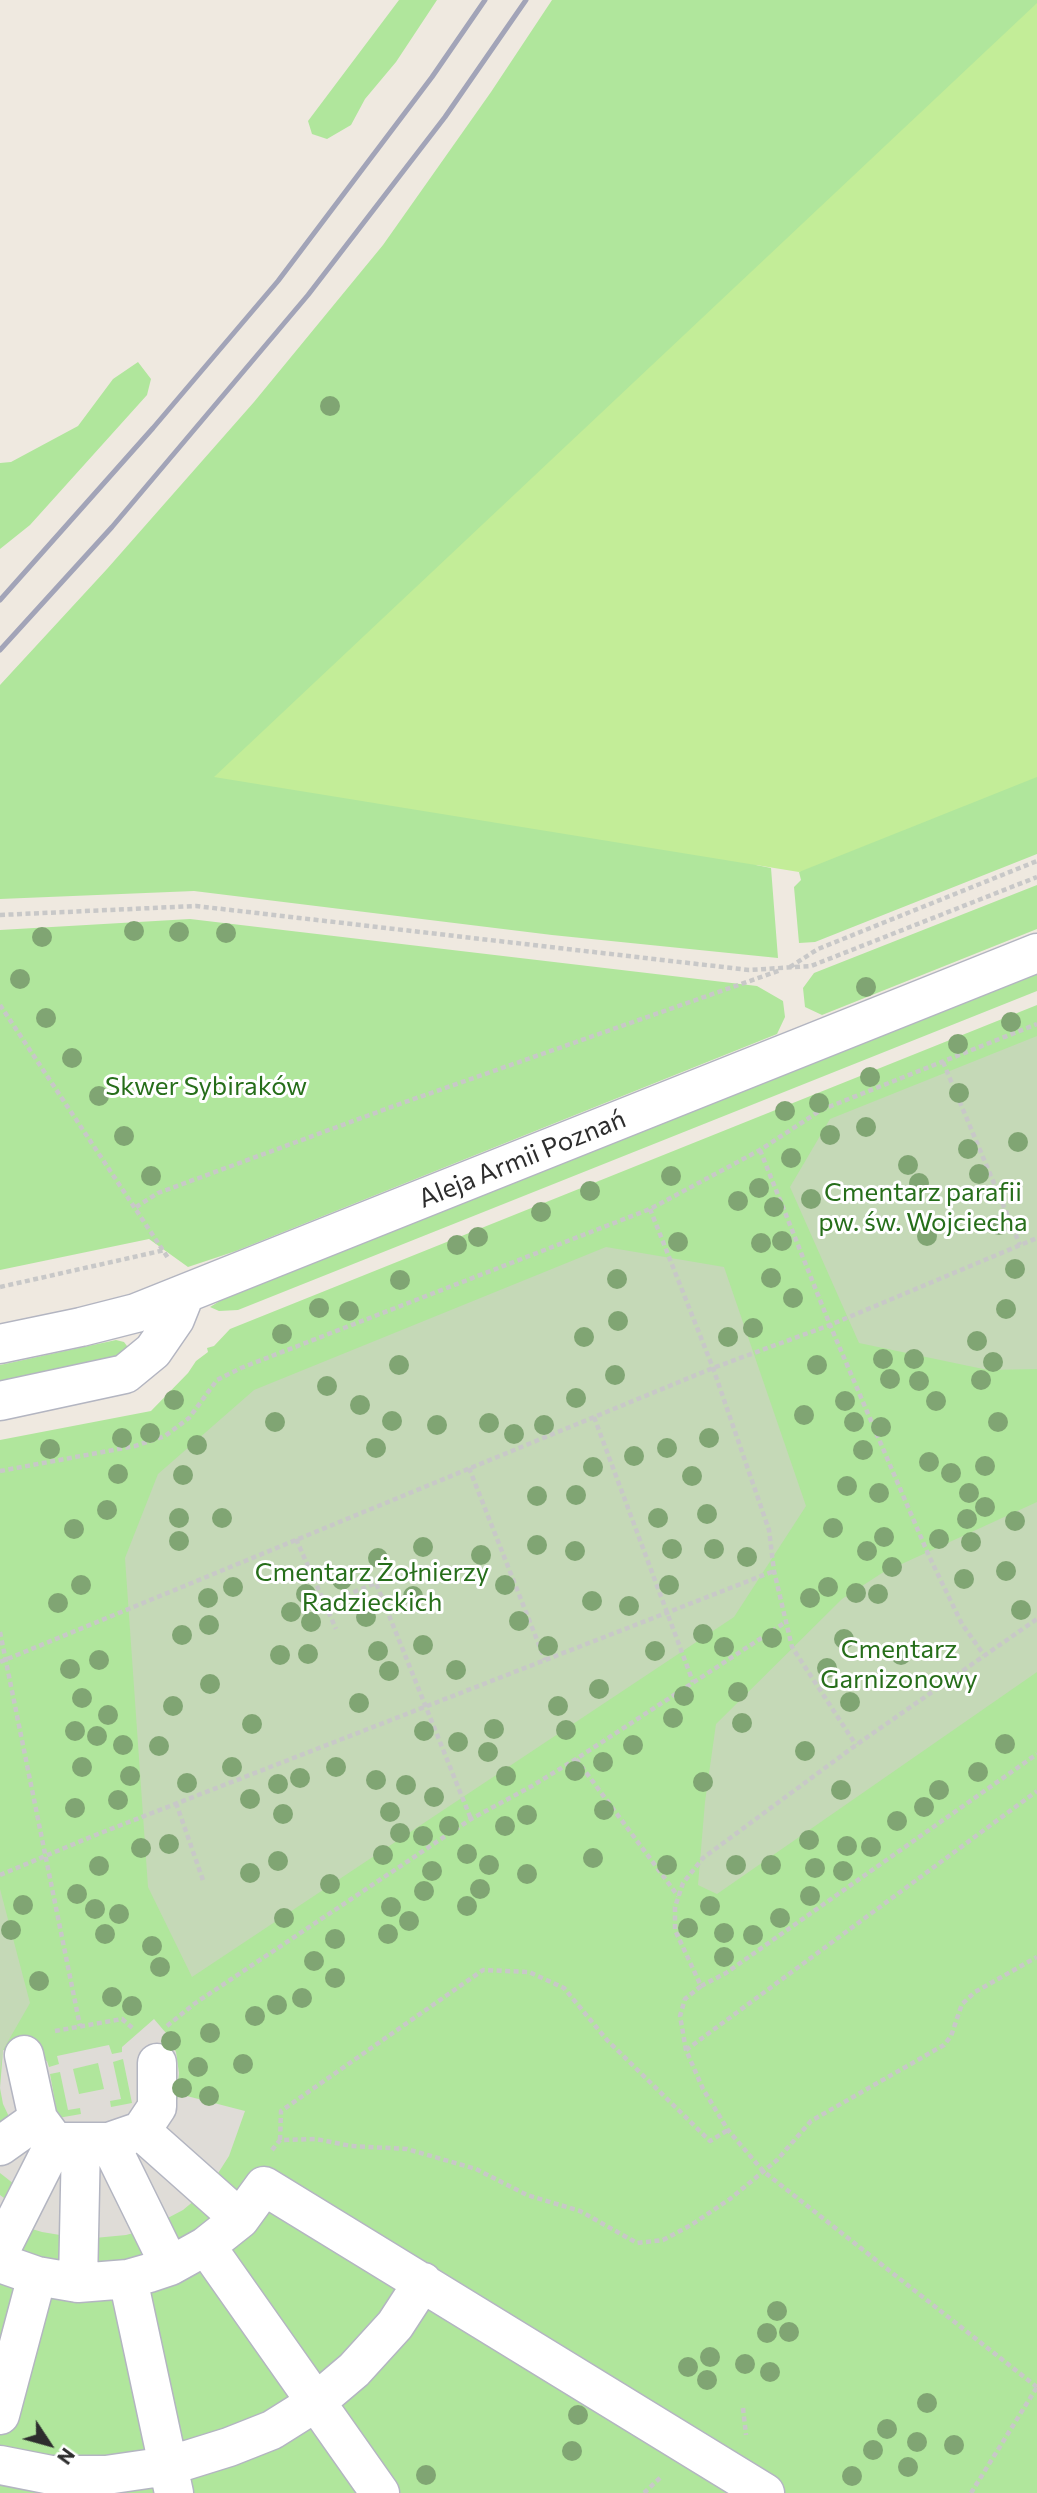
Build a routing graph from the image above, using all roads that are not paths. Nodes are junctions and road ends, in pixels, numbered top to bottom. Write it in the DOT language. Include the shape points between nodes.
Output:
graph roads {
  1 [pos="1037,953"];
  2 [pos="185,1294"];
  3 [pos="0,1344"];
  4 [pos="0,1401"];
  5 [pos="153,2042"];
  6 [pos="38,2044"];
  7 [pos="84,2135"];
  8 [pos="0,2146"];
  9 [pos="240,2219"];
  10 [pos="206,2246"];
  11 [pos="0,2251"];
  12 [pos="0,2263"];
  13 [pos="170,2266"];
  14 [pos="37,2276"];
  15 [pos="128,2279"];
  16 [pos="424,2282"];
  17 [pos="78,2283"];
  18 [pos="315,2403"];
  19 [pos="0,2415"];
  20 [pos="0,2465"];
  21 [pos="171,2479"];
  22 [pos="380,2493"];
  23 [pos="765,2493"];
  1 -- 2 [label="street, Aleja Armii Poznań"];
  2 -- 3 [label="street, Aleja Armii Poznań" via="114,1319"];
  2 -- 4 [label="street" via="175,1319 153,1351 125,1374"];
  5 -- 7 [label="street" via="157,2107"];
  6 -- 7 [label="street"];
  7 -- 8 [label="street"];
  7 -- 9 [label="street"];
  7 -- 11 [label="street"];
  7 -- 13 [label="street"];
  7 -- 17 [label="street"];
  9 -- 10 [label="street"];
  9 -- 16 [label="street" via="264,2186"];
  10 -- 13 [label="street"];
  10 -- 18 [label="street"];
  12 -- 14 [label="street"];
  13 -- 15 [label="street"];
  14 -- 17 [label="street"];
  14 -- 19 [label="street"];
  15 -- 17 [label="street"];
  15 -- 21 [label="street"];
  16 -- 18 [label="street" via="395,2325 354,2370"];
  16 -- 23 [label="street"];
  18 -- 21 [label="street" via="272,2430"];
  18 -- 22 [label="street"];
  20 -- 21 [label="street" via="51,2474"];
}
